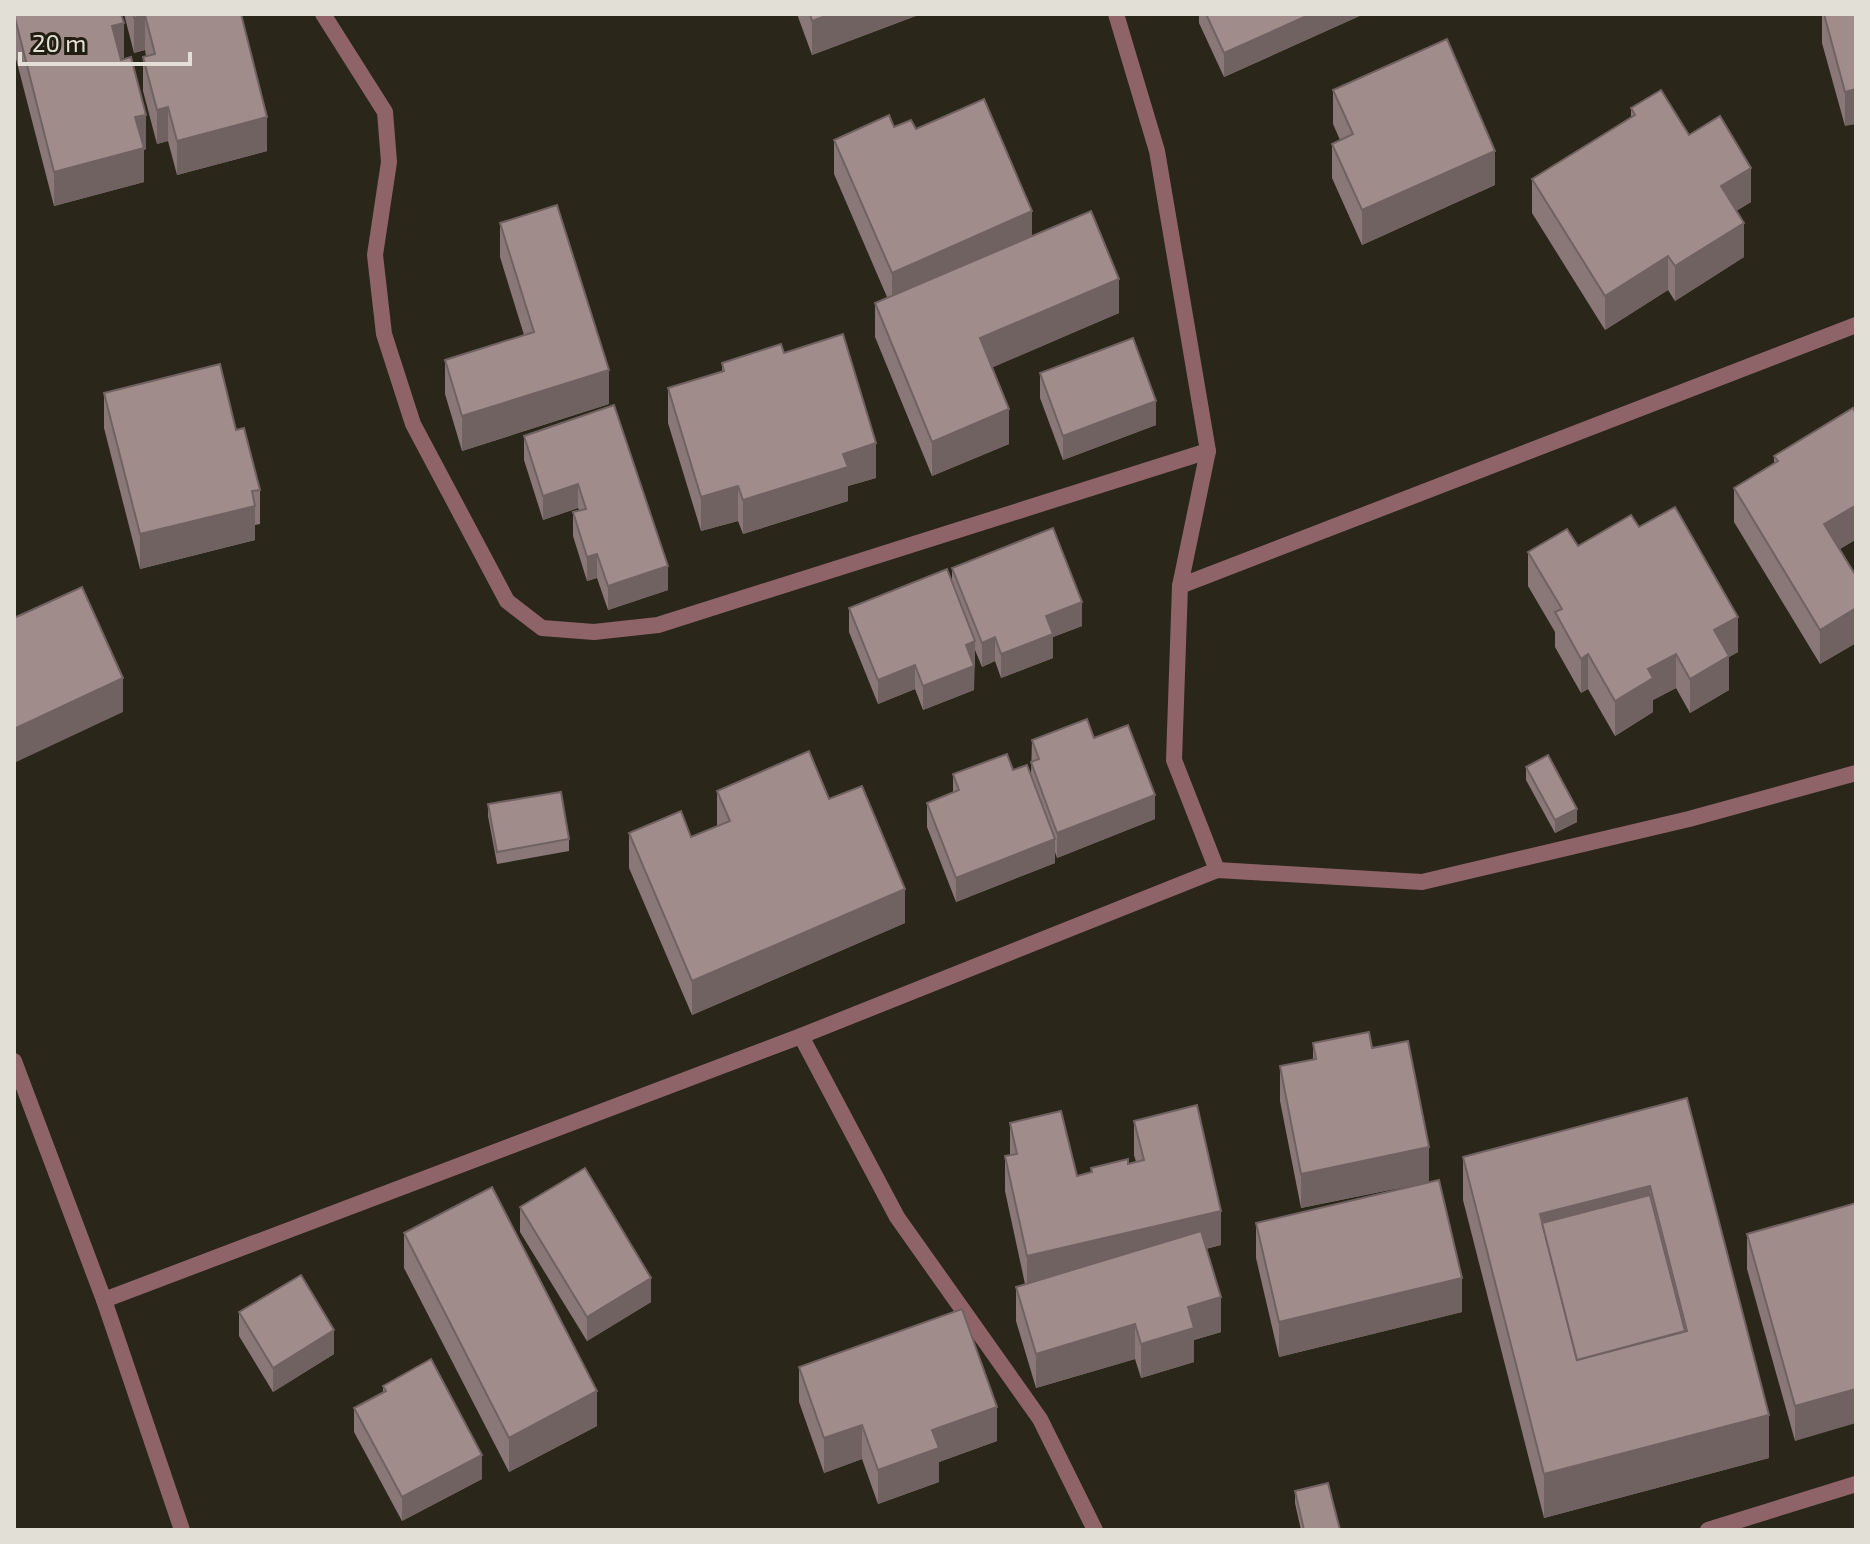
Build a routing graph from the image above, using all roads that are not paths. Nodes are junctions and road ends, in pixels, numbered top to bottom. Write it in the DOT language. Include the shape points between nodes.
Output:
graph roads {
  1 [pos="323,14"];
  2 [pos="1116,14"];
  3 [pos="1856,325"];
  4 [pos="1208,451"];
  5 [pos="1180,586"];
  6 [pos="1856,773"];
  7 [pos="1217,870"];
  8 [pos="801,1036"];
  9 [pos="14,1061"];
  10 [pos="104,1300"];
  11 [pos="1856,1484"];
  12 [pos="182,1530"];
  13 [pos="1095,1530"];
  14 [pos="1708,1530"];
  1 -- 4 [label="street" via="385,112 389,162 375,255 384,334 413,424 507,601 542,628 594,632 658,625"];
  2 -- 4 [label="street" via="1157,151"];
  3 -- 5 [label="street"];
  4 -- 5 [label="street"];
  5 -- 7 [label="street" via="1174,760"];
  6 -- 7 [label="street" via="1422,882"];
  7 -- 8 [label="street"];
  8 -- 10 [label="street"];
  8 -- 13 [label="street" via="897,1217 1040,1419"];
  9 -- 10 [label="street"];
  10 -- 12 [label="street"];
  11 -- 14 [label="street"];
}
